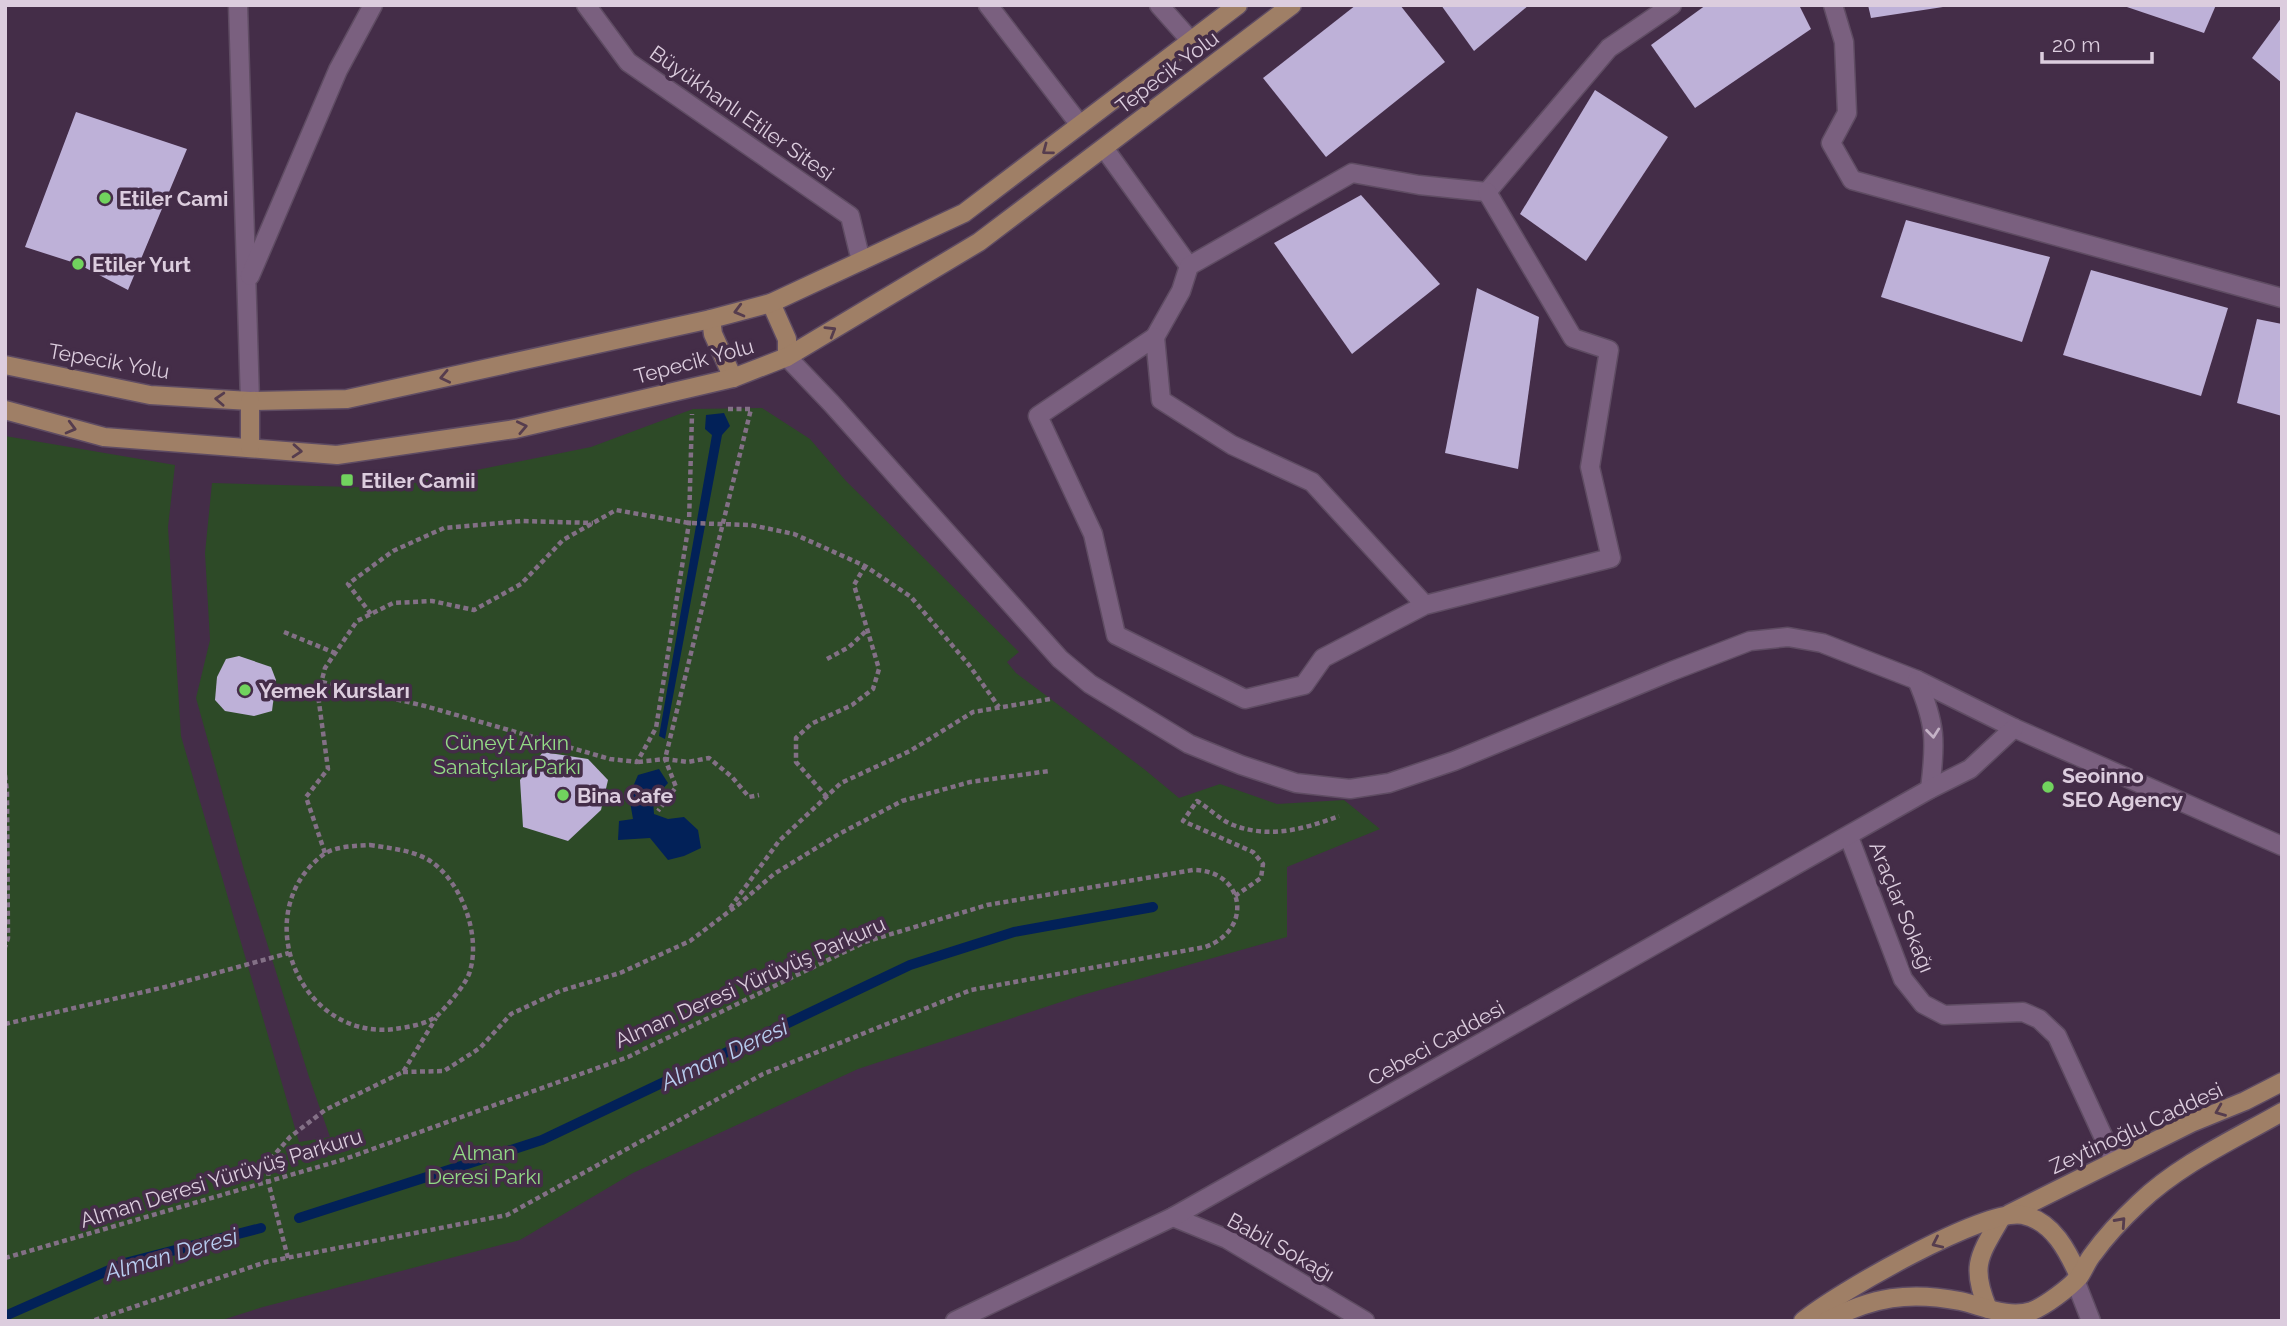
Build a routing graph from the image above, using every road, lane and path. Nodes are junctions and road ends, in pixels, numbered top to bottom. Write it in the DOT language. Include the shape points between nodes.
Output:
graph roads {
  1 [pos="238,5"];
  2 [pos="373,5"];
  3 [pos="586,5"];
  4 [pos="988,5"];
  5 [pos="1159,5"];
  6 [pos="1238,5"];
  7 [pos="1292,5"];
  8 [pos="1672,5"];
  9 [pos="1833,5"];
  10 [pos="1191,41"];
  11 [pos="1080,125"];
  12 [pos="1104,148"];
  13 [pos="1487,192"];
  14 [pos="861,261"];
  15 [pos="1188,266"];
  16 [pos="247,282"];
  17 [pos="2282,298"];
  18 [pos="771,303"];
  19 [pos="711,319"];
  20 [pos="1155,337"];
  21 [pos="787,357"];
  22 [pos="5,365"];
  23 [pos="733,378"];
  24 [pos="250,401"];
  25 [pos="693,409"];
  26 [pos="716,409"];
  27 [pos="5,410"];
  28 [pos="250,448"];
  29 [pos="594,523"];
  30 [pos="689,523"];
  31 [pos="723,525"];
  32 [pos="865,566"];
  33 [pos="1424,605"];
  34 [pos="371,614"];
  35 [pos="866,631"];
  36 [pos="284,632"];
  37 [pos="335,653"];
  38 [pos="827,659"];
  39 [pos="1917,680"];
  40 [pos="321,682"];
  41 [pos="1050,699"];
  42 [pos="999,707"];
  43 [pos="2014,728"];
  44 [pos="665,759"];
  45 [pos="637,762"];
  46 [pos="1049,771"];
  47 [pos="5,775"];
  48 [pos="1930,789"];
  49 [pos="759,794"];
  50 [pos="827,797"];
  51 [pos="1208,807"];
  52 [pos="658,811"];
  53 [pos="1849,837"];
  54 [pos="2282,846"];
  55 [pos="325,853"];
  56 [pos="1236,896"];
  57 [pos="726,914"];
  58 [pos="5,947"];
  59 [pos="289,953"];
  60 [pos="437,1016"];
  61 [pos="5,1024"];
  62 [pos="403,1072"];
  63 [pos="2282,1082"];
  64 [pos="2282,1112"];
  65 [pos="2114,1160"];
  66 [pos="268,1181"];
  67 [pos="2005,1216"];
  68 [pos="1173,1217"];
  69 [pos="5,1258"];
  70 [pos="288,1258"];
  71 [pos="2077,1278"];
  72 [pos="1988,1309"];
  73 [pos="2011,1317"];
  74 [pos="92,1321"];
  75 [pos="955,1321"];
  76 [pos="1365,1321"];
  77 [pos="1803,1321"];
  78 [pos="1827,1321"];
  79 [pos="2091,1321"];
  1 -- 16 [label="street"];
  2 -- 16 [label="street" via="338,70"];
  3 -- 14 [label="street, Büyükhanlı Etiler Sitesi" via="628,62 850,216"];
  4 -- 11 [label="street"];
  5 -- 10 [label="street"];
  6 -- 10 [label="main road, Tepecik Yolu"];
  7 -- 12 [label="main road, Tepecik Yolu"];
  8 -- 13 [label="street" via="1609,48"];
  9 -- 17 [label="street" via="1844,42 1847,113 1831,143 1852,180"];
  10 -- 11 [label="main road, Tepecik Yolu"];
  11 -- 14 [label="main road, Tepecik Yolu, one-way" via="964,213"];
  12 -- 15 [label="street"];
  21 -- 12 [label="main road, Tepecik Yolu, one-way" via="979,242"];
  13 -- 15 [label="street" via="1419,186 1352,173"];
  13 -- 33 [label="street" via="1573,338 1609,351 1590,467 1611,558"];
  14 -- 18 [label="main road, Tepecik Yolu"];
  15 -- 20 [label="street" via="1181,291"];
  16 -- 24 [label="street"];
  18 -- 19 [label="main road, Tepecik Yolu, one-way"];
  18 -- 21 [label="main road" via="787,339"];
  19 -- 23 [label="main road"];
  19 -- 24 [label="main road, Tepecik Yolu, one-way" via="347,399"];
  20 -- 33 [label="street" via="1161,400 1232,445 1312,482"];
  20 -- 33 [label="street" via="1038,416 1093,534 1116,635 1245,699 1304,685 1323,658"];
  21 -- 23 [label="main road, Tepecik Yolu"];
  21 -- 39 [label="street" via="1060,659 1090,684 1189,744 1296,783 1350,789 1389,783 1750,641 1788,637 1822,643"];
  24 -- 22 [label="main road, Tepecik Yolu, one-way" via="150,395"];
  28 -- 23 [label="main road, Tepecik Yolu, one-way" via="337,455 515,429"];
  24 -- 28 [label="main road"];
  25 -- 30 [label="path"];
  26 -- 31 [label="path" via="751,409"];
  27 -- 28 [label="main road, Tepecik Yolu, one-way" via="104,437"];
  29 -- 30 [label="path" via="616,510"];
  29 -- 34 [label="path" via="563,540 521,584 474,610 432,601 393,603"];
  29 -- 34 [label="path" via="522,521 444,528 393,551 348,584"];
  30 -- 31 [label="path"];
  30 -- 45 [label="path" via="656,728"];
  31 -- 32 [label="path" via="751,525 794,534"];
  31 -- 44 [label="path"];
  32 -- 35 [label="path" via="854,585"];
  32 -- 42 [label="path" via="911,597"];
  34 -- 37 [label="path" via="357,621"];
  35 -- 38 [label="path"];
  35 -- 50 [label="path" via="879,669 873,689 852,705 811,724 796,738 796,762"];
  36 -- 37 [label="path"];
  37 -- 40 [label="path"];
  39 -- 43 [label="street"];
  39 -- 48 [label="street, one-way" via="1934,733"];
  40 -- 45 [label="path" via="425,706 610,759"];
  40 -- 55 [label="path" via="318,695 328,769 306,797"];
  41 -- 42 [label="path"];
  42 -- 50 [label="path" via="973,712 910,751 841,783"];
  43 -- 48 [label="street, Cebeci Caddesi" via="1970,769"];
  43 -- 54 [label="street"];
  44 -- 45 [label="path"];
  44 -- 49 [label="path" via="688,762 709,758 749,797"];
  44 -- 52 [label="path" via="676,787"];
  46 -- 57 [label="path" via="970,782 901,801 774,874"];
  47 -- 58 [label="path"];
  48 -- 53 [label="street, Cebeci Caddesi"];
  50 -- 57 [label="path" via="779,841"];
  51 -- 56 [label="path" via="1196,801 1183,821 1253,852 1263,864 1261,878"];
  53 -- 65 [label="street, Araçlar Sokağı" via="1903,979 1923,1004 1944,1015 2023,1012 2039,1019 2057,1036"];
  53 -- 68 [label="street, Cebeci Caddesi"];
  55 -- 59 [label="path" via="289,900"];
  55 -- 60 [label="path" via="370,845 426,859 445,875 460,898 474,946 470,974"];
  56 -- 66 [label="path, Alman Deresi Yürüyüş Parkuru" via="1223,878 1193,870 987,905 865,942 628,1057 342,1160"];
  56 -- 70 [label="path" via="1232,927 1216,943 971,990 763,1074 508,1215"];
  57 -- 62 [label="path" via="690,941 620,973 560,990 511,1014 480,1048 444,1071"];
  59 -- 60 [label="path" via="299,980 337,1020 384,1030 410,1027"];
  59 -- 61 [label="path"];
  60 -- 62 [label="path"];
  62 -- 66 [label="path" via="325,1110 290,1137 270,1161"];
  63 -- 65 [label="main road, Zeytinoğlu Caddesi, one-way"];
  71 -- 64 [label="main road, one-way" via="2139,1203 2166,1181"];
  65 -- 67 [label="main road, Zeytinoğlu Caddesi"];
  66 -- 69 [label="path, Alman Deresi Yürüyüş Parkuru"];
  66 -- 70 [label="path"];
  67 -- 71 [label="main road" via="2026,1215 2059,1238"];
  67 -- 72 [label="main road" via="1979,1255 1978,1286"];
  67 -- 77 [label="main road, Zeytinoğlu Caddesi, one-way" via="1912,1254"];
  68 -- 75 [label="street, Cebeci Caddesi"];
  68 -- 76 [label="street, Babil Sokağı" via="1227,1239"];
  70 -- 74 [label="path"];
  71 -- 73 [label="main road" via="2049,1301"];
  71 -- 79 [label="street"];
  72 -- 73 [label="main road"];
  72 -- 78 [label="main road" via="1959,1301 1894,1296"];
}
